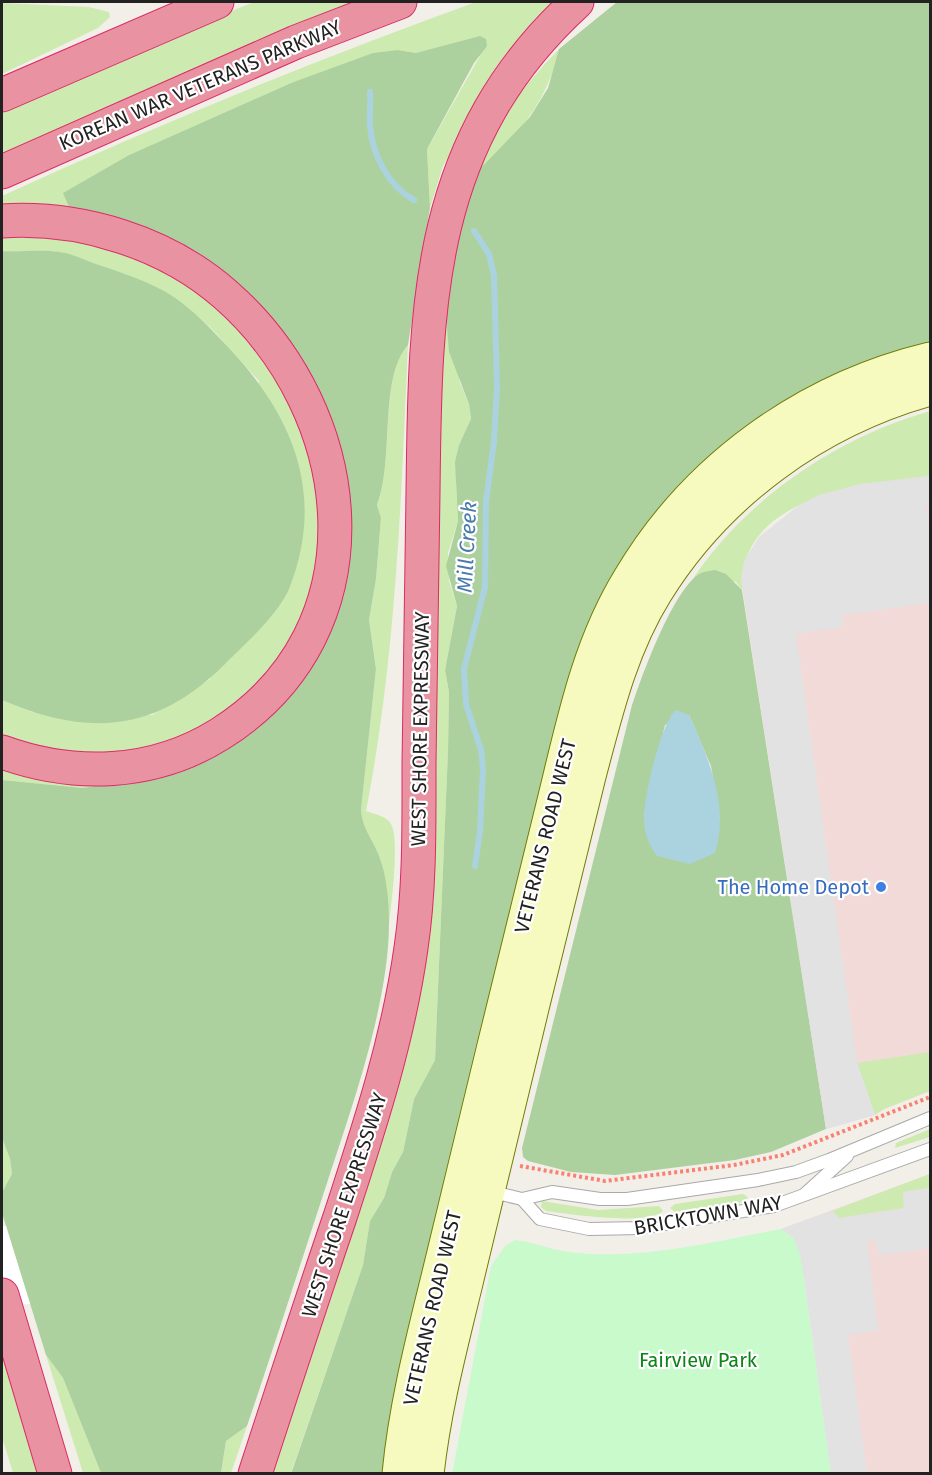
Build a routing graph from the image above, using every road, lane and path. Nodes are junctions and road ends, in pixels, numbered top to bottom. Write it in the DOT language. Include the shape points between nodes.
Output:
graph roads {
  1 [pos="217,2"];
  2 [pos="400,2"];
  3 [pos="577,2"];
  4 [pos="2,95"];
  5 [pos="2,172"];
  6 [pos="2,221"];
  7 [pos="930,359"];
  8 [pos="930,389"];
  9 [pos="2,752"];
  10 [pos="930,1097"];
  11 [pos="930,1118"];
  12 [pos="854,1149"];
  13 [pos="930,1149"];
  14 [pos="519,1166"];
  15 [pos="474,1188"];
  16 [pos="801,1198"];
  17 [pos="522,1199"];
  18 [pos="2,1295"];
  19 [pos="55,1473"];
  20 [pos="255,1473"];
  21 [pos="399,1473"];
  22 [pos="427,1473"];
  1 -- 4 [label="highway"];
  2 -- 5 [label="highway, KOREAN WAR VETERANS PARKWAY" via="296,42"];
  3 -- 20 [label="highway, WEST SHORE EXPRESSWAY" via="525,57 487,115 459,178 439,242 430,297 425,384 418,837 412,943 401,1013 384,1081"];
  6 -- 9 [label="highway" via="70,225 125,238 176,260 246,313 281,356 315,421 333,490 336,538 329,583 317,624 306,644 266,698 228,729 188,752 117,769 57,767"];
  7 -- 15 [label="street, VETERANS ROAD WEST" via="847,387 802,409 751,442 697,491 630,577 598,642 585,679"];
  8 -- 15 [label="street, VETERANS ROAD WEST" via="831,428 745,488 697,536 640,620 605,716"];
  10 -- 14 [label="path" via="783,1155 734,1165 605,1181"];
  11 -- 12 [label="lane, BRICKTOWN WAY"];
  12 -- 16 [label="lane"];
  12 -- 17 [label="lane, BRICKTOWN WAY" via="796,1172 666,1194 600,1199 552,1192"];
  13 -- 16 [label="lane, BRICKTOWN WAY"];
  15 -- 17 [label="lane, BRICKTOWN WAY"];
  15 -- 21 [label="street, VETERANS ROAD WEST" via="410,1396"];
  15 -- 22 [label="street, VETERANS ROAD WEST"];
  16 -- 17 [label="lane, BRICKTOWN WAY" via="735,1214 612,1230 540,1219"];
  18 -- 19 [label="highway"];
}
